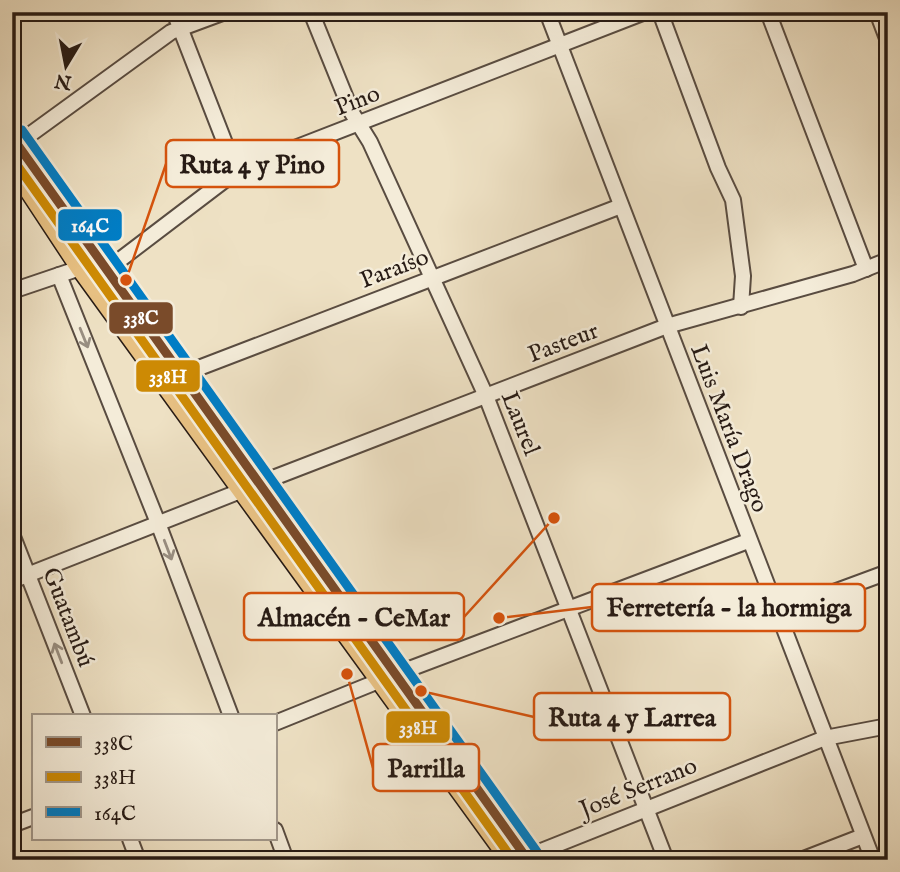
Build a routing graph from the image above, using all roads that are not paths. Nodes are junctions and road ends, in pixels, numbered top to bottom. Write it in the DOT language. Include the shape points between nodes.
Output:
graph roads {
  1 [pos="174,12"];
  2 [pos="225,12"];
  3 [pos="310,12"];
  4 [pos="547,12"];
  5 [pos="645,12"];
  6 [pos="660,12"];
  7 [pos="768,12"];
  8 [pos="877,12"];
  9 [pos="180,28"];
  10 [pos="888,41"];
  11 [pos="559,45"];
  12 [pos="358,124"];
  13 [pos="15,141"];
  14 [pos="12,165"];
  15 [pos="238,170"];
  16 [pos="621,206"];
  17 [pos="888,260"];
  18 [pos="105,265"];
  19 [pos="80,268"];
  20 [pos="866,269"];
  21 [pos="59,275"];
  22 [pos="433,277"];
  23 [pos="12,291"];
  24 [pos="741,307"];
  25 [pos="667,326"];
  26 [pos="183,374"];
  27 [pos="486,396"];
  28 [pos="251,486"];
  29 [pos="158,523"];
  30 [pos="12,534"];
  31 [pos="748,541"];
  32 [pos="888,572"];
  33 [pos="28,575"];
  34 [pos="12,581"];
  35 [pos="569,608"];
  36 [pos="777,613"];
  37 [pos="388,677"];
  38 [pos="82,714"];
  39 [pos="230,714"];
  40 [pos="276,723"];
  41 [pos="888,726"];
  42 [pos="825,738"];
  43 [pos="646,808"];
  44 [pos="32,817"];
  45 [pos="12,825"];
  46 [pos="276,833"];
  47 [pos="863,836"];
  48 [pos="130,840"];
  49 [pos="521,859"];
  50 [pos="138,860"];
  51 [pos="286,860"];
  52 [pos="666,860"];
  53 [pos="801,860"];
  54 [pos="873,860"];
  1 -- 9 [label="street"];
  2 -- 9 [label="street"];
  3 -- 12 [label="street, Laurel"];
  4 -- 11 [label="street, Luis María Drago"];
  5 -- 11 [label="street, Pino"];
  6 -- 24 [label="street" via="733,200 743,276"];
  7 -- 20 [label="street"];
  8 -- 10 [label="street"];
  9 -- 13 [label="street"];
  9 -- 15 [label="street"];
  11 -- 12 [label="street, Pino"];
  11 -- 16 [label="street, Luis María Drago"];
  12 -- 15 [label="street, Pino"];
  12 -- 22 [label="street, Laurel"];
  13 -- 18 [label="main road"];
  14 -- 19 [label="main road"];
  15 -- 18 [label="street, Pino" via="121,259"];
  16 -- 22 [label="street, Paraíso"];
  16 -- 25 [label="street, Luis María Drago"];
  17 -- 20 [label="street, Pasteur"];
  18 -- 19 [label="street"];
  18 -- 26 [label="main road"];
  19 -- 21 [label="street"];
  19 -- 28 [label="main road"];
  20 -- 24 [label="street, Pasteur"];
  21 -- 23 [label="street"];
  21 -- 29 [label="street, one-way"];
  22 -- 26 [label="street, Paraíso"];
  22 -- 27 [label="street, Laurel"];
  24 -- 25 [label="street, Pasteur"];
  25 -- 27 [label="street, Pasteur"];
  25 -- 31 [label="street, Luis María Drago"];
  26 -- 28 [label="main road"];
  27 -- 28 [label="street, Pasteur"];
  27 -- 35 [label="street, Laurel"];
  28 -- 29 [label="street, Pasteur"];
  28 -- 37 [label="main road"];
  29 -- 33 [label="street, Pasteur"];
  29 -- 39 [label="street, one-way"];
  30 -- 33 [label="street, Guatambú"];
  31 -- 35 [label="street"];
  31 -- 36 [label="street, Luis María Drago"];
  32 -- 36 [label="street"];
  33 -- 34 [label="street, Pasteur"];
  38 -- 33 [label="street, Guatambú, one-way"];
  35 -- 37 [label="street"];
  35 -- 43 [label="street, Laurel"];
  36 -- 42 [label="street, Luis María Drago"];
  37 -- 40 [label="street"];
  37 -- 49 [label="main road"];
  41 -- 42 [label="street, José Serrano"];
  42 -- 43 [label="street, José Serrano"];
  42 -- 47 [label="street, Luis María Drago"];
  43 -- 49 [label="street, José Serrano"];
  43 -- 52 [label="street, Laurel"];
  44 -- 45 [label="street"];
  46 -- 51 [label="street"];
  47 -- 53 [label="street"];
  47 -- 54 [label="street, Luis María Drago"];
  48 -- 50 [label="street"];
}
